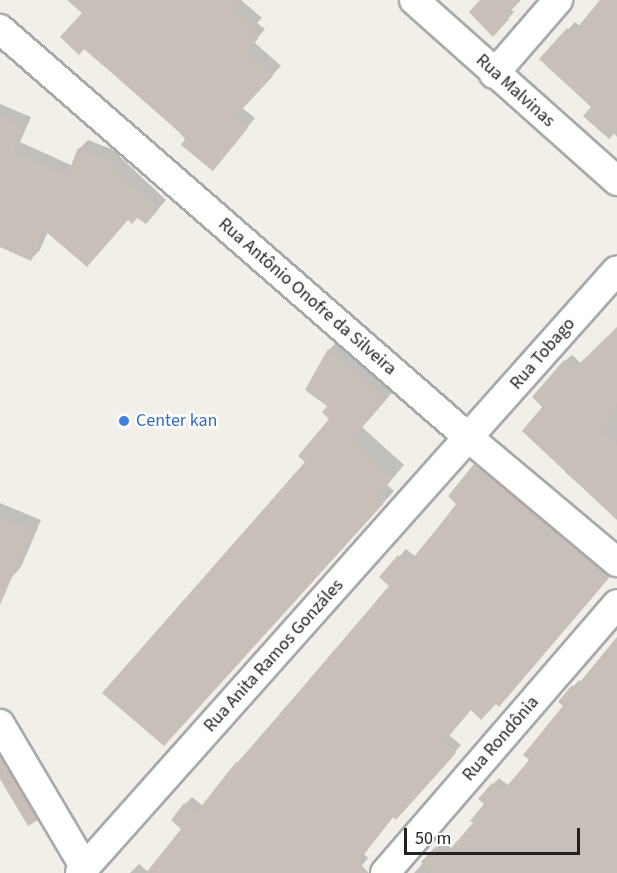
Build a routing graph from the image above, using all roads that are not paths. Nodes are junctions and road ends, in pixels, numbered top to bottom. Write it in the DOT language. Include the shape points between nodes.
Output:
graph roads {
  1 [pos="414,0"];
  2 [pos="558,0"];
  3 [pos="0,29"];
  4 [pos="495,74"];
  5 [pos="617,181"];
  6 [pos="617,270"];
  7 [pos="469,438"];
  8 [pos="617,562"];
  9 [pos="617,604"];
  10 [pos="0,724"];
  11 [pos="82,870"];
  12 [pos="385,873"];
  1 -- 4 [label="street, Rua Malvinas"];
  2 -- 4 [label="street"];
  3 -- 7 [label="street, Rua Antônio Onofre da Silveira"];
  4 -- 5 [label="street, Rua Malvinas"];
  6 -- 7 [label="street, Rua Tobago"];
  7 -- 8 [label="street, Rua Antônio Onofre da Silveira"];
  7 -- 11 [label="street, Rua Anita Ramos Gonzáles"];
  9 -- 12 [label="street, Rua Rondônia"];
  10 -- 11 [label="street"];
}
